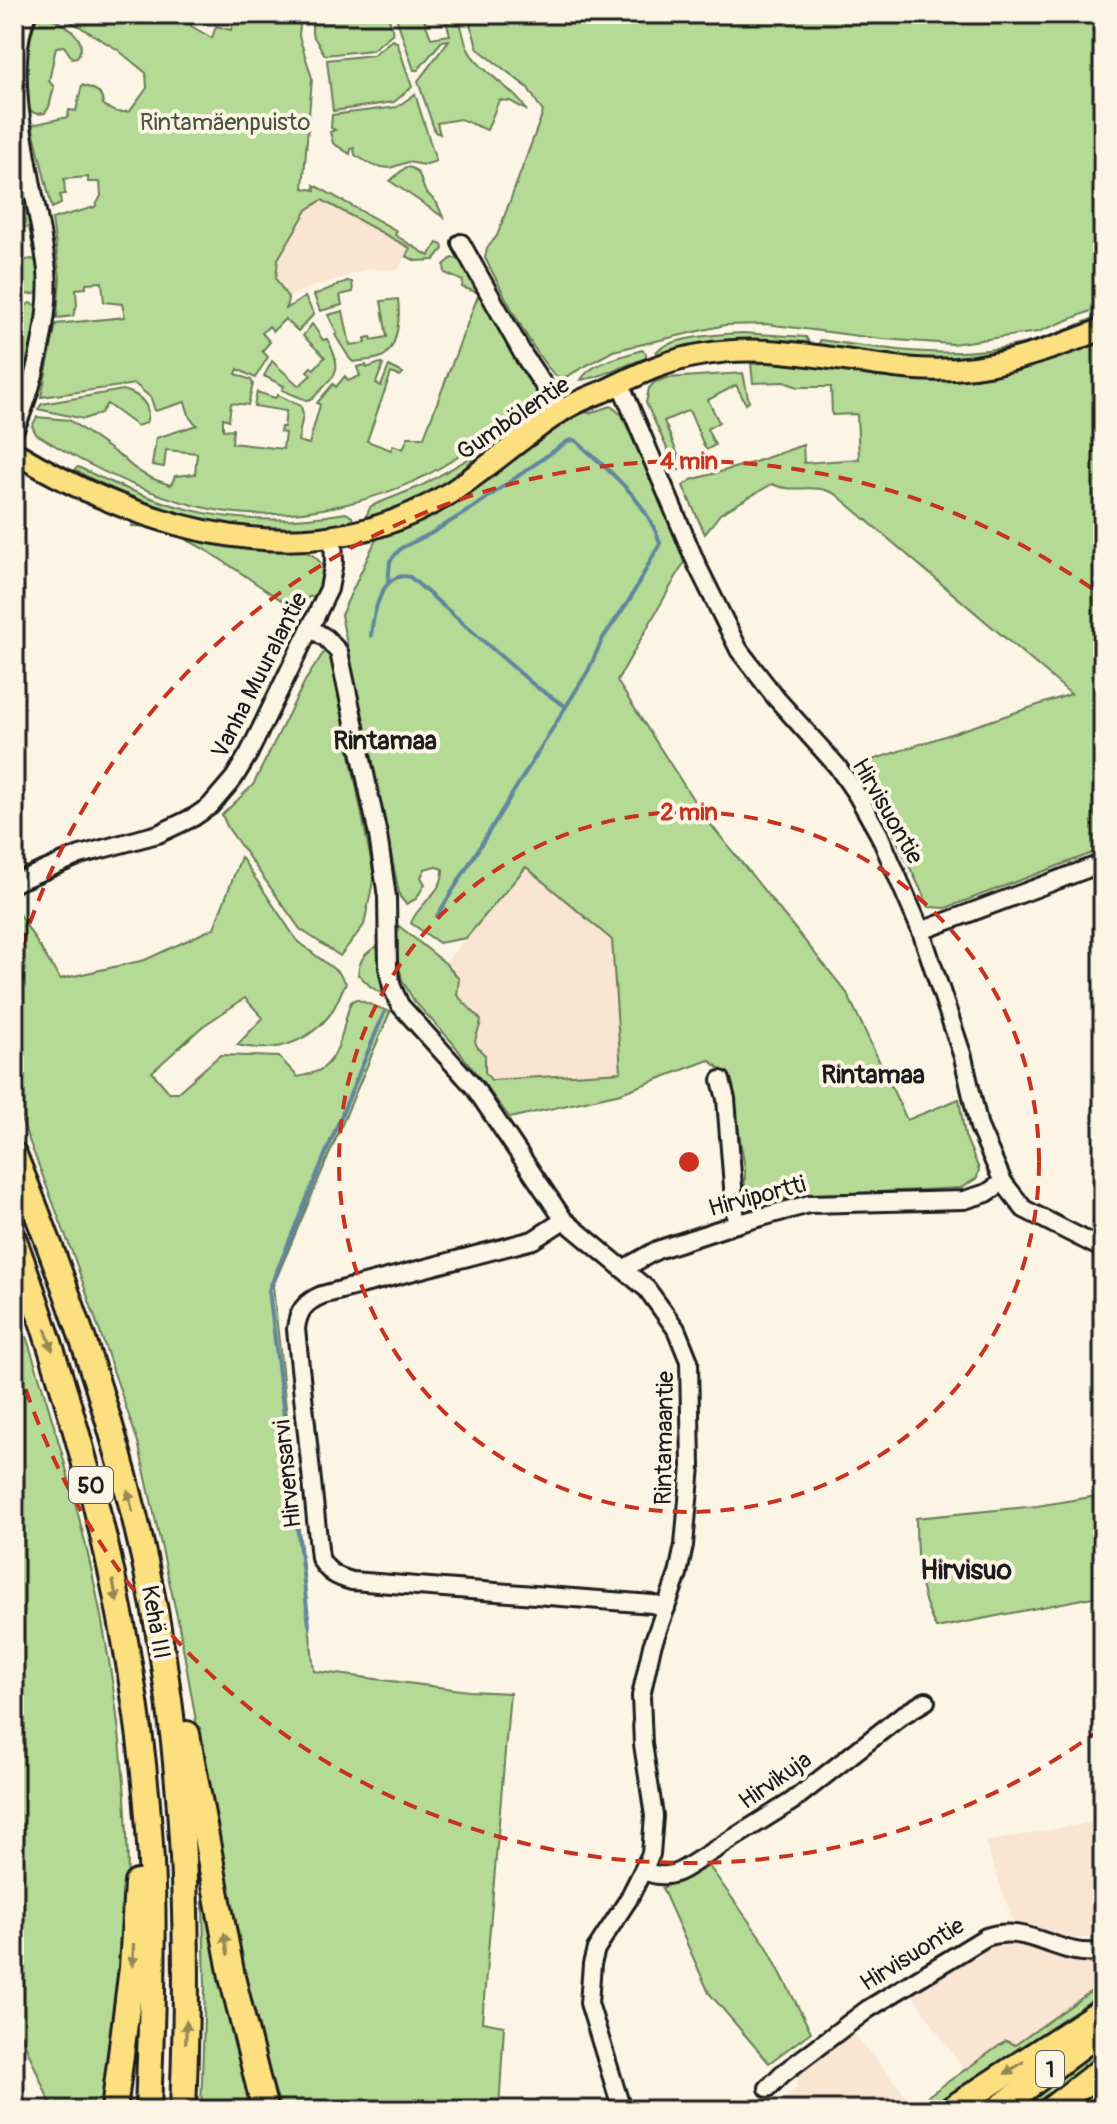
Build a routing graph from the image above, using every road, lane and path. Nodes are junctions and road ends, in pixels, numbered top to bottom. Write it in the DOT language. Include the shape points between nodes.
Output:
graph roads {
  1 [pos="27,14"];
  2 [pos="461,243"];
  3 [pos="1103,329"];
  4 [pos="620,383"];
  5 [pos="561,411"];
  6 [pos="14,431"];
  7 [pos="14,452"];
  8 [pos="333,538"];
  9 [pos="310,628"];
  10 [pos="1103,863"];
  11 [pos="14,883"];
  12 [pos="921,931"];
  13 [pos="721,1080"];
  14 [pos="14,1155"];
  15 [pos="1003,1182"];
  16 [pos="564,1220"];
  17 [pos="736,1224"];
  18 [pos="14,1240"];
  19 [pos="1103,1249"];
  20 [pos="623,1269"];
  21 [pos="666,1608"];
  22 [pos="158,1632"];
  23 [pos="926,1701"];
  24 [pos="138,1737"];
  25 [pos="644,1871"];
  26 [pos="1103,1951"];
  27 [pos="1103,2010"];
  28 [pos="1103,2029"];
  29 [pos="1103,2069"];
  30 [pos="768,2088"];
  31 [pos="266,2107"];
  32 [pos="114,2110"];
  33 [pos="148,2110"];
  34 [pos="183,2110"];
  35 [pos="622,2110"];
  36 [pos="950,2110"];
  37 [pos="997,2110"];
  38 [pos="1050,2110"];
  1 -- 6 [label="street" via="18,38 14,98 48,296 24,410"];
  2 -- 5 [label="street"];
  3 -- 4 [label="main road, Gumbölentie" via="1021,359 969,369 916,369 747,350 655,365"];
  4 -- 5 [label="main road, Gumbölentie"];
  4 -- 12 [label="street, Hirvisuontie" via="730,634 857,795"];
  5 -- 8 [label="main road, Gumbölentie" via="419,510"];
  7 -- 8 [label="main road, Gumbölentie" via="94,495 186,528 253,540"];
  8 -- 9 [label="street, Vanha Muuralantie" via="329,589"];
  9 -- 11 [label="street, Vanha Muuralantie" via="249,753 210,806 158,834 80,855"];
  9 -- 16 [label="street, Rintamaantie" via="339,652 385,876 392,987 400,1005 474,1087"];
  10 -- 12 [label="street"];
  12 -- 15 [label="street, Hirvisuontie" via="963,1057 979,1127"];
  13 -- 17 [label="street"];
  22 -- 14 [label="highway, Kehä III / 50, one-way" via="128,1491 96,1379"];
  15 -- 17 [label="street, Hirviportti" via="964,1200 809,1204"];
  15 -- 19 [label="street, Hirvisuontie" via="1024,1209"];
  16 -- 20 [label="street, Rintamaantie"];
  16 -- 21 [label="street, Hirvensarvi" via="533,1240 322,1295 305,1305 296,1329 320,1558 337,1577 352,1581"];
  17 -- 20 [label="street, Hirviportti" via="657,1250"];
  18 -- 24 [label="highway, Kehä III / 50, one-way" via="95,1501 129,1664"];
  20 -- 21 [label="street, Rintamaantie" via="647,1289 676,1329 689,1361 691,1466 684,1545"];
  21 -- 25 [label="street, Rintamaantie" via="641,1696 654,1816"];
  31 -- 22 [label="highway, one-way" via="232,1977 180,1695"];
  34 -- 22 [label="highway, Kehä III / 50, one-way" via="187,1967 181,1813"];
  23 -- 25 [label="street, Hirvikuja" via="791,1802 684,1869 656,1876"];
  24 -- 32 [label="highway, one-way" via="132,1968"];
  24 -- 33 [label="highway, Kehä III / 50" via="152,1883"];
  25 -- 35 [label="street, Rintamaantie" via="592,1964 589,2003"];
  26 -- 30 [label="street, Hirvisuontie" via="1072,1952 1016,1932 986,1937 868,2009"];
  27 -- 36 [label="highway, one-way"];
  28 -- 37 [label="highway, 1"];
  29 -- 38 [label="highway, 1"];
}
